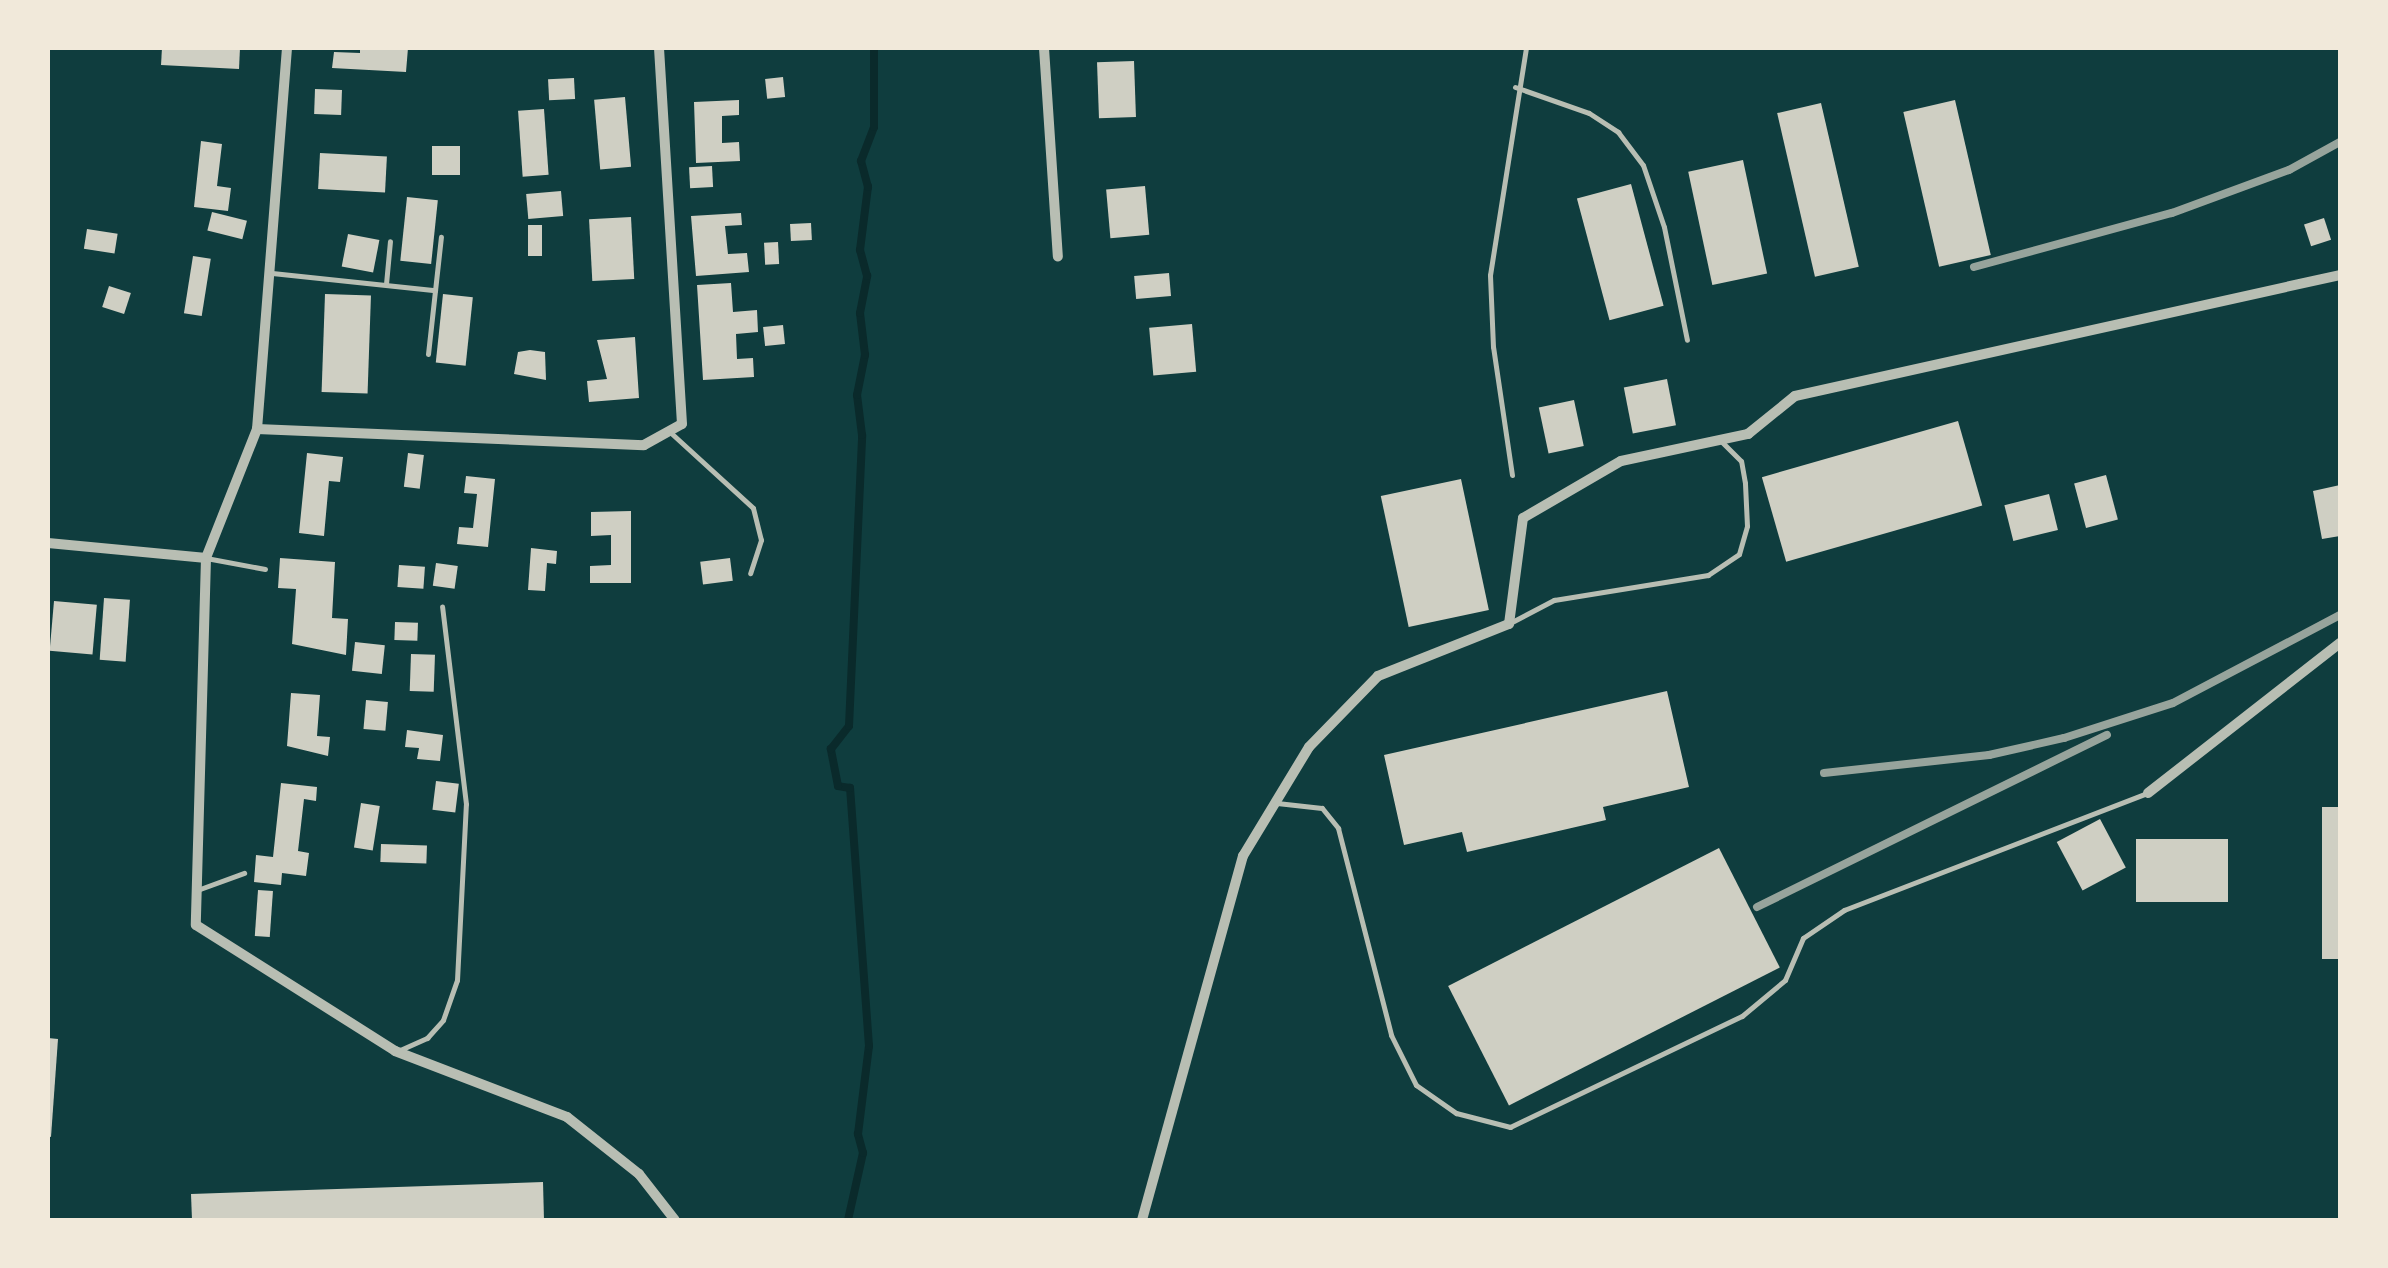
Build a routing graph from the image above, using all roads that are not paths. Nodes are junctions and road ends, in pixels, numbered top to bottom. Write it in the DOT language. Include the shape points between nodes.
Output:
graph roads {
  1 [pos="288,48"];
  2 [pos="658,48"];
  3 [pos="1044,48"];
  4 [pos="1526,48"];
  5 [pos="1515,87"];
  6 [pos="441,238"];
  7 [pos="390,241"];
  8 [pos="1058,257"];
  9 [pos="269,272"];
  10 [pos="2340,275"];
  11 [pos="386,284"];
  12 [pos="435,290"];
  13 [pos="1687,340"];
  14 [pos="428,354"];
  15 [pos="256,429"];
  16 [pos="668,431"];
  17 [pos="1720,440"];
  18 [pos="1512,475"];
  19 [pos="48,543"];
  20 [pos="206,558"];
  21 [pos="265,569"];
  22 [pos="750,573"];
  23 [pos="442,606"];
  24 [pos="1509,624"];
  25 [pos="2340,644"];
  26 [pos="2148,793"];
  27 [pos="1275,803"];
  28 [pos="244,873"];
  29 [pos="197,890"];
  30 [pos="396,1051"];
  31 [pos="675,1220"];
  32 [pos="1142,1220"];
  1 -- 9 [label="street"];
  2 -- 16 [label="street" via="682,424"];
  3 -- 8 [label="street"];
  4 -- 5 [label="lane"];
  5 -- 13 [label="lane" via="1588,113 1618,132 1644,165"];
  5 -- 18 [label="lane" via="1490,275"];
  6 -- 12 [label="lane"];
  7 -- 11 [label="lane"];
  9 -- 11 [label="lane"];
  9 -- 15 [label="street"];
  10 -- 17 [label="street" via="1795,396 1748,434"];
  11 -- 12 [label="lane"];
  12 -- 14 [label="lane"];
  15 -- 16 [label="street" via="644,445"];
  15 -- 20 [label="street"];
  16 -- 22 [label="lane" via="752,508 760,540"];
  17 -- 24 [label="street" via="1621,461 1524,518"];
  17 -- 24 [label="lane" via="1741,461 1745,483 1747,526 1739,554 1708,576 1554,600"];
  19 -- 20 [label="street"];
  20 -- 21 [label="lane"];
  20 -- 29 [label="street"];
  23 -- 30 [label="lane" via="466,804 457,980 444,1020 427,1038"];
  24 -- 27 [label="street" via="1378,676 1309,748"];
  25 -- 26 [label="street"];
  26 -- 27 [label="lane" via="1844,910 1803,938 1785,980 1742,1016 1510,1127 1456,1113 1416,1085 1391,1036 1338,828 1322,808"];
  27 -- 32 [label="street" via="1242,856"];
  28 -- 29 [label="lane"];
  29 -- 30 [label="street" via="196,925"];
  30 -- 31 [label="street" via="567,1117 639,1174"];
}
